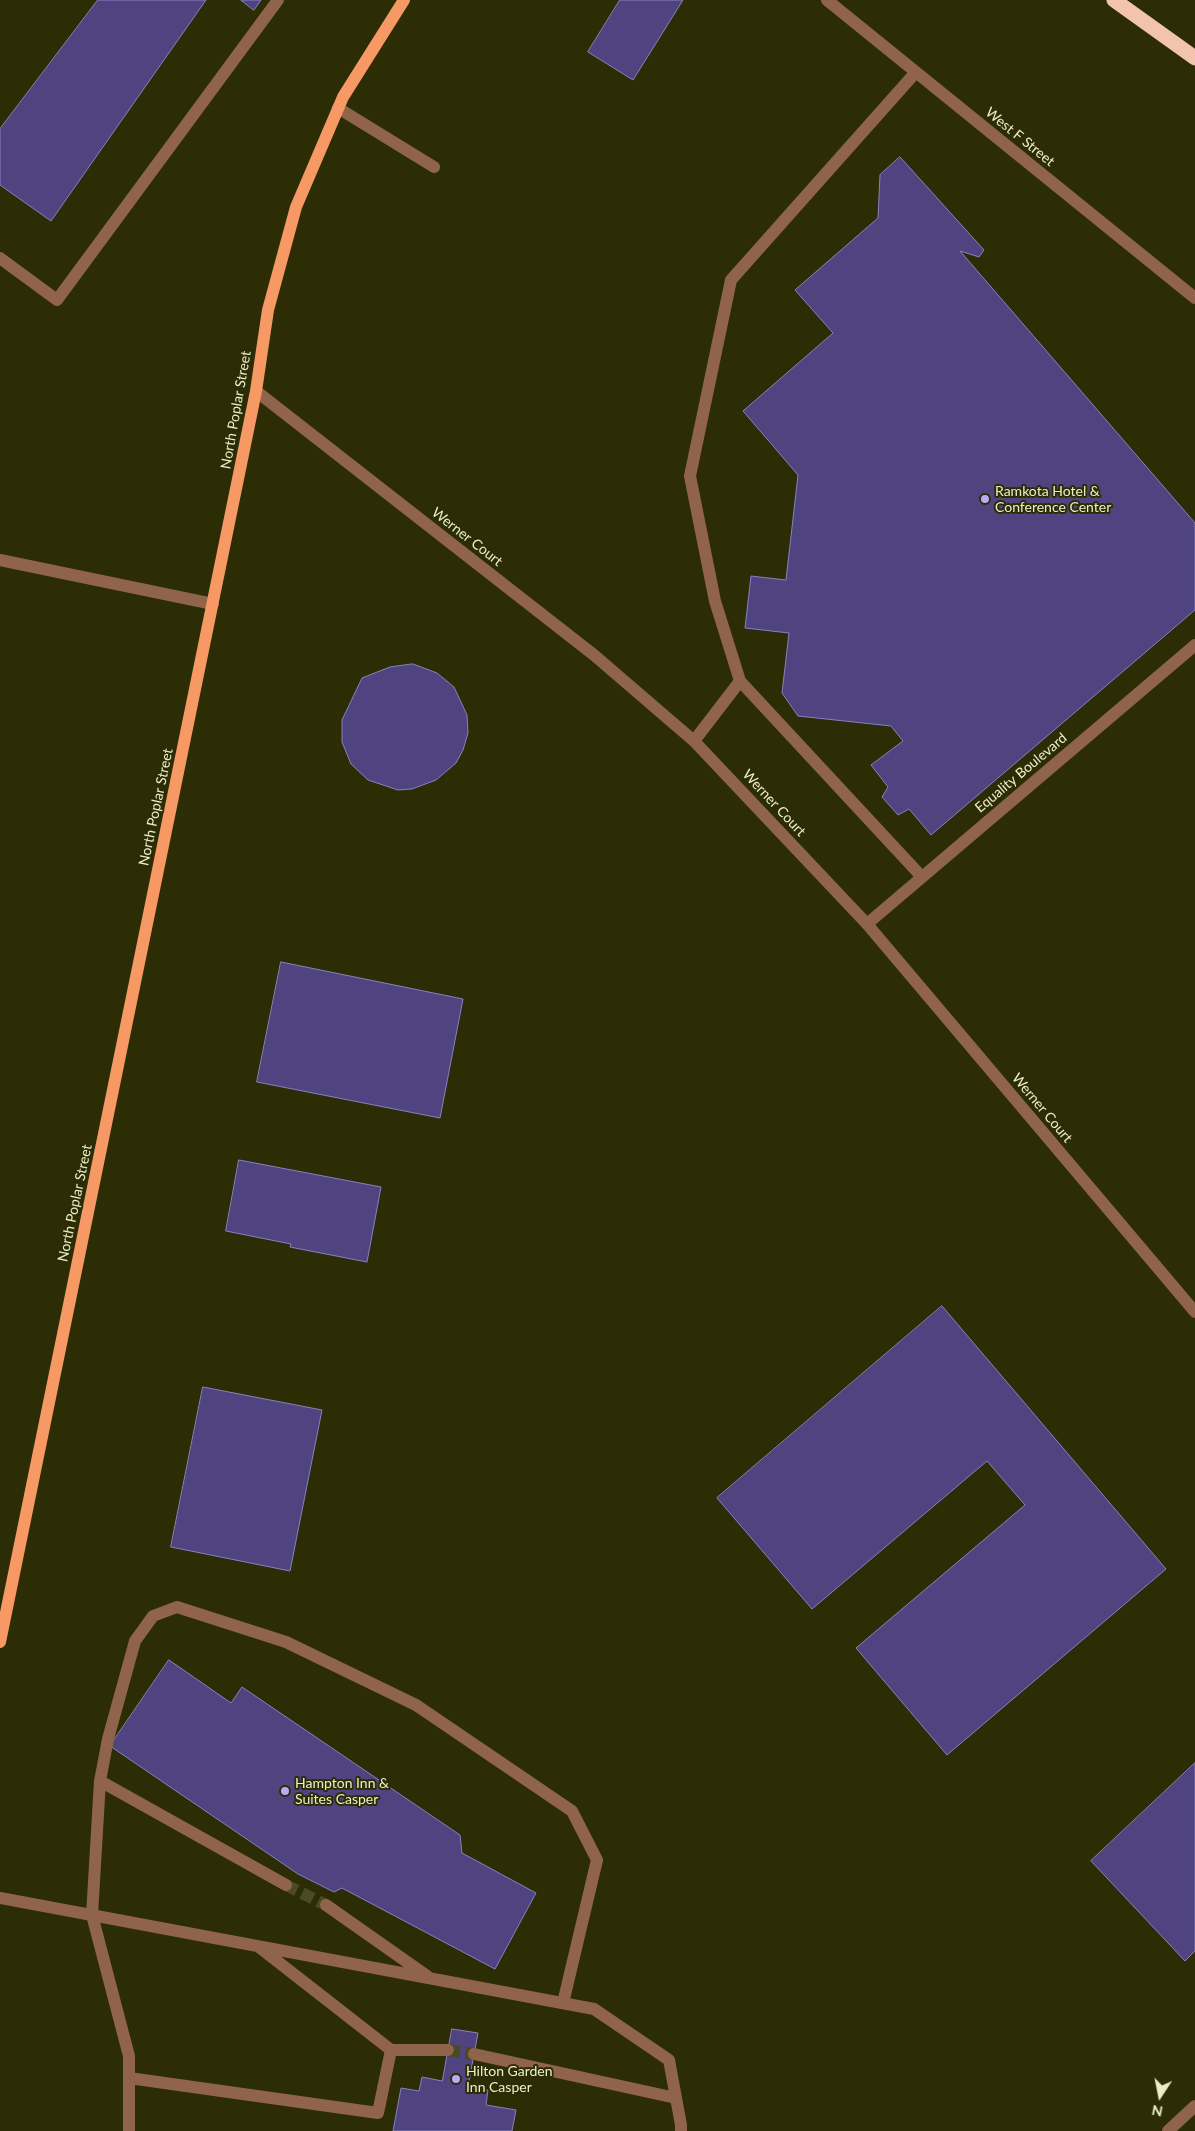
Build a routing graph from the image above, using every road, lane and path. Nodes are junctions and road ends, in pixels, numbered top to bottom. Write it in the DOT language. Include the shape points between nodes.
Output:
graph roads {
  1 [pos="278,0"];
  2 [pos="404,0"];
  3 [pos="827,0"];
  4 [pos="1114,0"];
  5 [pos="1195,58"];
  6 [pos="916,72"];
  7 [pos="338,108"];
  8 [pos="434,167"];
  9 [pos="0,258"];
  10 [pos="1195,298"];
  11 [pos="256,391"];
  12 [pos="0,560"];
  13 [pos="213,604"];
  14 [pos="1195,645"];
  15 [pos="740,681"];
  16 [pos="694,741"];
  17 [pos="922,877"];
  18 [pos="867,924"];
  19 [pos="1195,1312"];
  20 [pos="0,1642"];
  21 [pos="100,1781"];
  22 [pos="286,1885"];
  23 [pos="0,1898"];
  24 [pos="326,1905"];
  25 [pos="92,1915"];
  26 [pos="257,1946"];
  27 [pos="431,1978"];
  28 [pos="563,2003"];
  29 [pos="391,2050"];
  30 [pos="448,2050"];
  31 [pos="474,2054"];
  32 [pos="129,2078"];
  33 [pos="676,2098"];
  34 [pos="1195,2106"];
  35 [pos="129,2131"];
  36 [pos="680,2131"];
  37 [pos="1168,2131"];
  1 -- 9 [label="street" via="56,300"];
  2 -- 7 [label="main road, North Poplar Street"];
  3 -- 6 [label="street, West F Street"];
  4 -- 5 [label="highway"];
  6 -- 10 [label="street, West F Street"];
  6 -- 15 [label="street" via="731,280 690,476 715,601"];
  7 -- 8 [label="street"];
  7 -- 11 [label="main road, North Poplar Street" via="296,207 268,310"];
  11 -- 13 [label="main road, North Poplar Street"];
  11 -- 16 [label="street, Werner Court" via="594,655"];
  12 -- 13 [label="street"];
  13 -- 20 [label="main road, North Poplar Street"];
  14 -- 17 [label="street, Equality Boulevard"];
  15 -- 16 [label="street"];
  15 -- 17 [label="street"];
  16 -- 18 [label="street, Werner Court"];
  17 -- 18 [label="street, Equality Boulevard"];
  18 -- 19 [label="street, Werner Court"];
  21 -- 22 [label="street"];
  21 -- 25 [label="street"];
  21 -- 28 [label="street" via="134,1641 153,1616 177,1607 286,1642 416,1705 572,1811 597,1860"];
  23 -- 25 [label="street"];
  24 -- 27 [label="street"];
  25 -- 26 [label="street"];
  25 -- 32 [label="street" via="128,2056"];
  26 -- 27 [label="street"];
  26 -- 29 [label="street"];
  27 -- 28 [label="street"];
  28 -- 33 [label="street" via="594,2009 669,2060"];
  29 -- 30 [label="street"];
  29 -- 32 [label="street" via="378,2112"];
  31 -- 33 [label="street"];
  32 -- 35 [label="street"];
  33 -- 36 [label="street"];
  34 -- 37 [label="street"];
}
